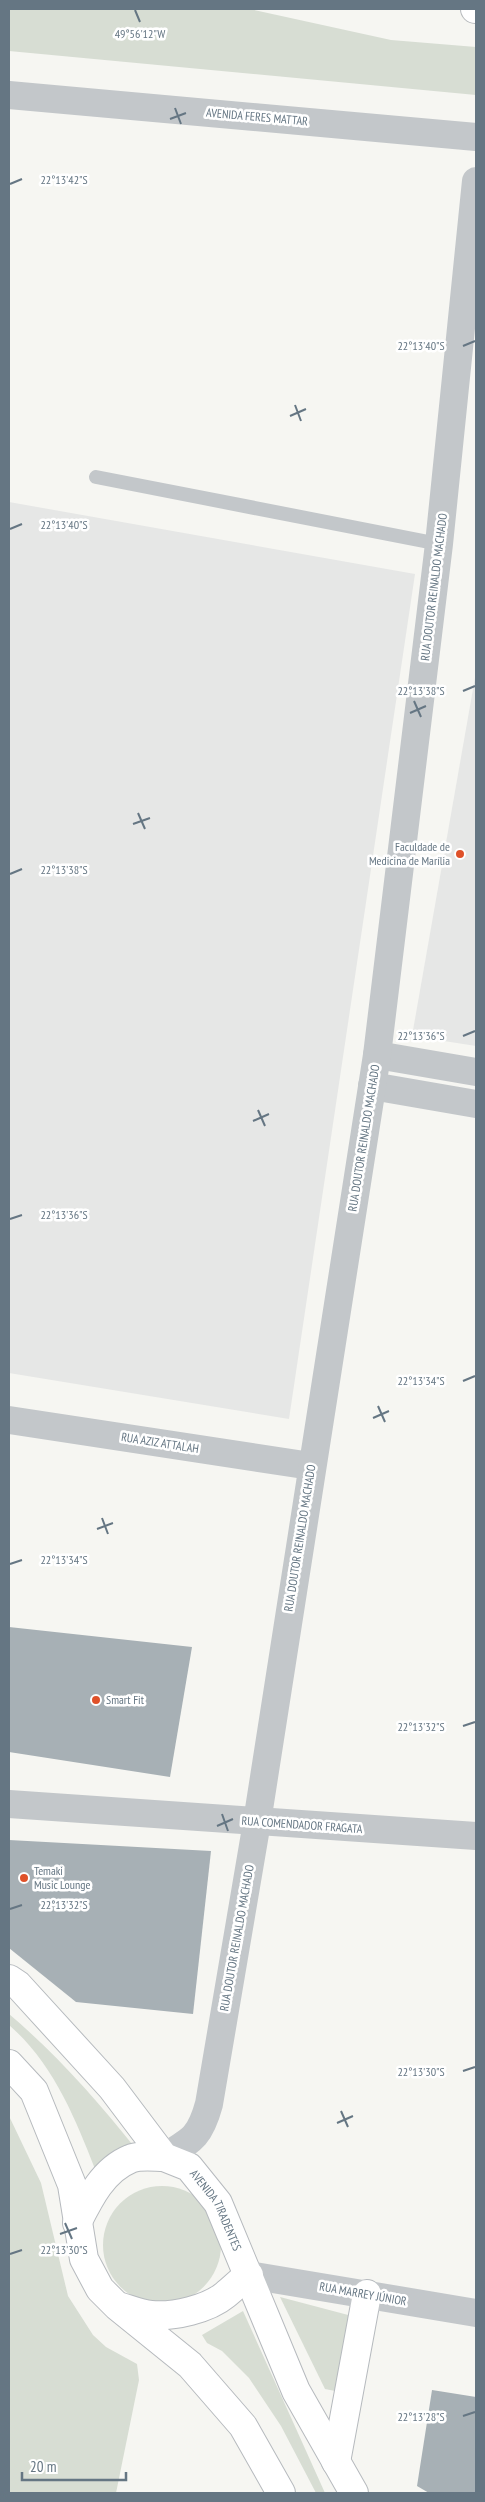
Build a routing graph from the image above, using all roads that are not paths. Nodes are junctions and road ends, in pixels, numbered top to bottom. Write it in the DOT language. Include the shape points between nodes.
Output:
graph roads {
  1 [pos="9,95"];
  2 [pos="476,137"];
  3 [pos="476,181"];
  4 [pos="96,477"];
  5 [pos="439,544"];
  6 [pos="377,1055"];
  7 [pos="476,1072"];
  8 [pos="372,1086"];
  9 [pos="476,1104"];
  10 [pos="9,1420"];
  11 [pos="311,1466"];
  12 [pos="9,1804"];
  13 [pos="257,1822"];
  14 [pos="476,1836"];
  15 [pos="9,1979"];
  16 [pos="9,2064"];
  17 [pos="164,2157"];
  18 [pos="77,2223"];
  19 [pos="249,2275"];
  20 [pos="366,2294"];
  21 [pos="117,2306"];
  22 [pos="476,2313"];
  23 [pos="336,2462"];
  24 [pos="281,2493"];
  25 [pos="354,2493"];
  1 -- 2 [label="street, AVENIDA FERES MATTAR"];
  3 -- 5 [label="street, RUA DOUTOR REINALDO MACHADO"];
  4 -- 5 [label="lane"];
  5 -- 6 [label="street, RUA DOUTOR REINALDO MACHADO"];
  6 -- 7 [label="street"];
  6 -- 8 [label="street, RUA DOUTOR REINALDO MACHADO"];
  8 -- 9 [label="street"];
  8 -- 11 [label="street, RUA DOUTOR REINALDO MACHADO"];
  10 -- 11 [label="street, RUA AZIZ ATTALAH"];
  11 -- 13 [label="street, RUA DOUTOR REINALDO MACHADO"];
  12 -- 13 [label="street, RUA COMENDADOR FRAGATA"];
  13 -- 14 [label="street, RUA COMENDADOR FRAGATA"];
  13 -- 17 [label="street, RUA DOUTOR REINALDO MACHADO" via="203,2124 192,2140"];
  15 -- 17 [label="main road" via="112,2088"];
  16 -- 18 [label="main road" via="34,2091 72,2185"];
  17 -- 18 [label="main road" via="131,2158 111,2169 91,2196"];
  17 -- 19 [label="main road, AVENIDA TIRADENTES" via="189,2167 218,2203"];
  18 -- 21 [label="main road" via="84,2259 100,2290"];
  19 -- 20 [label="street, RUA MARREY JÚNIOR"];
  19 -- 21 [label="main road" via="225,2295 177,2314 152,2315"];
  19 -- 23 [label="main road, AVENIDA TIRADENTES" via="296,2391"];
  20 -- 22 [label="street, RUA MARREY JÚNIOR"];
  20 -- 23 [label="main road"];
  21 -- 24 [label="main road" via="190,2365 208,2385 243,2426"];
  23 -- 25 [label="main road, AVENIDA TIRADENTES"];
}
